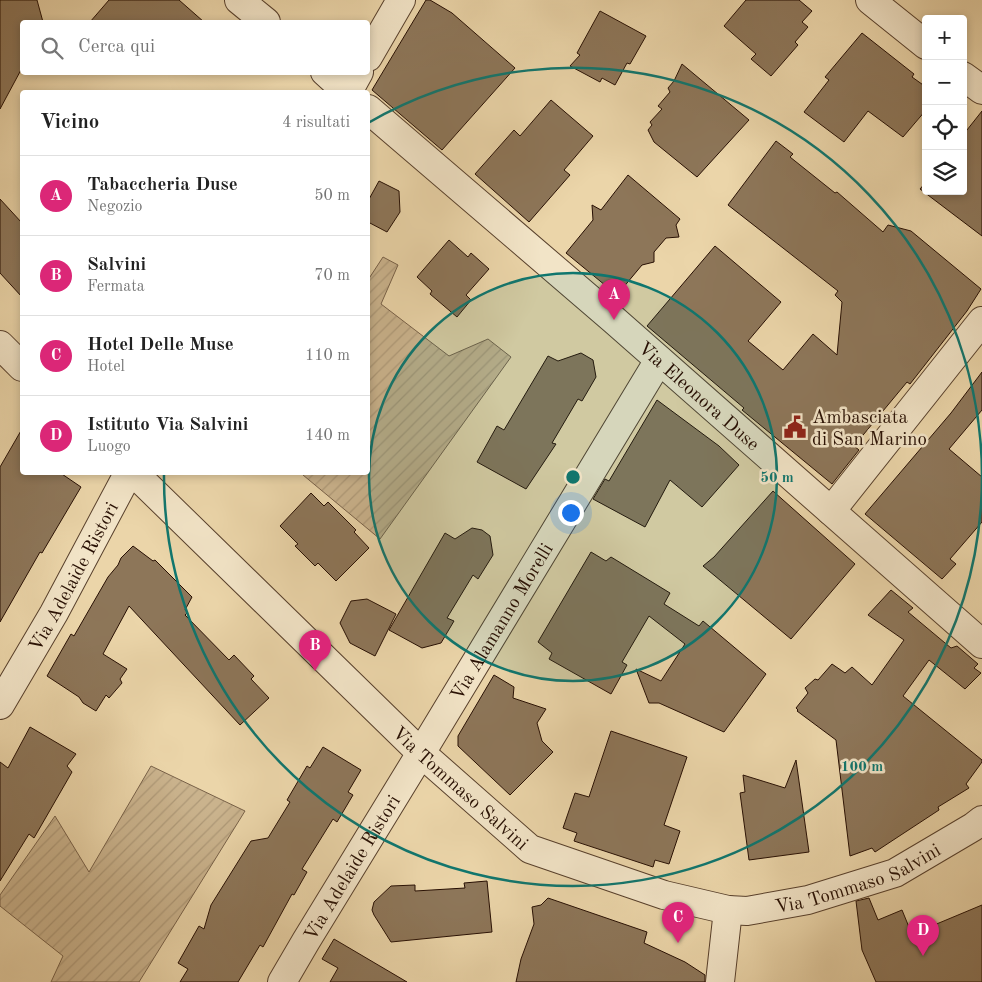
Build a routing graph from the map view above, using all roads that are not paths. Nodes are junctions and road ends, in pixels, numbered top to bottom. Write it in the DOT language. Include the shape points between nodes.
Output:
graph roads {
  1 [pos="239,0"];
  2 [pos="401,0"];
  3 [pos="870,0"];
  4 [pos="264,20"];
  5 [pos="922,42"];
  6 [pos="370,54"];
  7 [pos="328,75"];
  8 [pos="357,75"];
  9 [pos="967,79"];
  10 [pos="346,90"];
  11 [pos="349,90"];
  12 [pos="982,90"];
  13 [pos="370,112"];
  14 [pos="982,321"];
  15 [pos="0,345"];
  16 [pos="659,360"];
  17 [pos="20,365"];
  18 [pos="129,475"];
  19 [pos="134,475"];
  20 [pos="831,511"];
  21 [pos="982,644"];
  22 [pos="0,705"];
  23 [pos="421,753"];
  24 [pos="982,820"];
  25 [pos="738,910"];
  26 [pos="282,982"];
  27 [pos="720,982"];
  28 [pos="739,982"];
  1 -- 4 [label="street"];
  2 -- 6 [label="street"];
  3 -- 5 [label="street"];
  7 -- 10 [label="street"];
  8 -- 11 [label="street"];
  9 -- 12 [label="street"];
  13 -- 16 [label="street, Via Eleonora Duse"];
  14 -- 20 [label="street"];
  15 -- 17 [label="street"];
  16 -- 20 [label="street, Via Eleonora Duse"];
  16 -- 23 [label="street, Via Alamanno Morelli"];
  18 -- 22 [label="street, Via Adelaide Ristori"];
  19 -- 23 [label="street, Via Tommaso Salvini"];
  20 -- 21 [label="street, Via Eleonora Duse"];
  23 -- 25 [label="street, Via Tommaso Salvini" via="530,848 664,895"];
  23 -- 26 [label="street, Via Adelaide Ristori"];
  24 -- 25 [label="street, Via Tommaso Salvini" via="895,873 808,900"];
  25 -- 27 [label="street"];
  25 -- 28 [label="street"];
}
